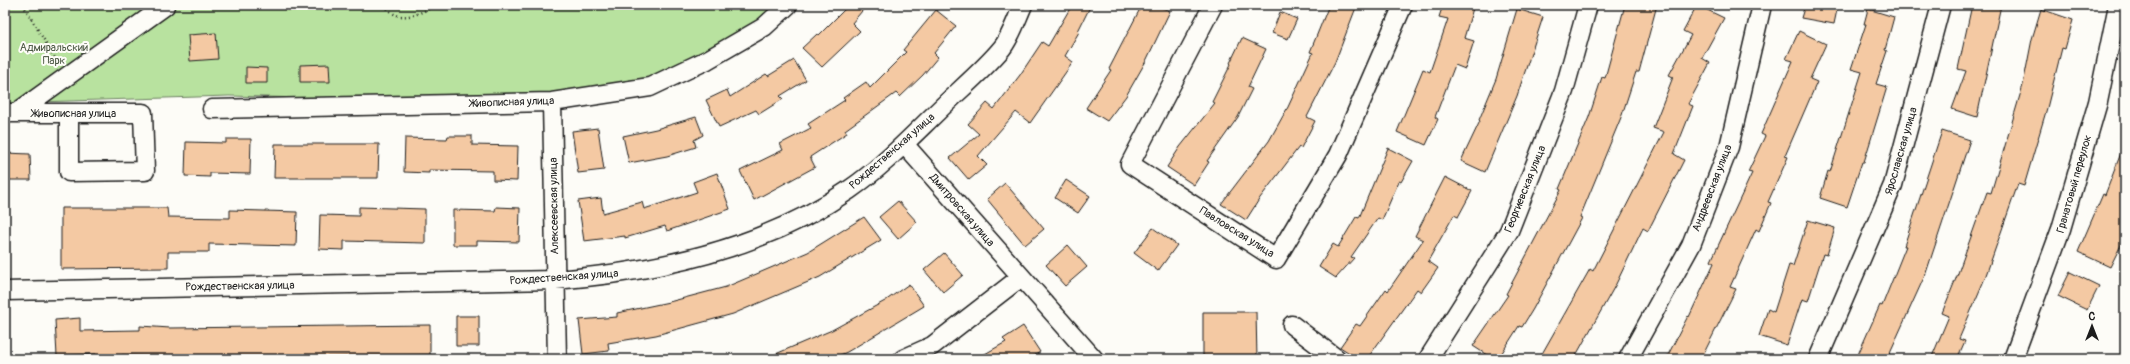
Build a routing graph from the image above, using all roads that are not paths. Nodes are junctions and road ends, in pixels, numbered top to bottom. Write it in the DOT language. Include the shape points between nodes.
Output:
graph roads {
  1 [pos="788,5"];
  2 [pos="1023,5"];
  3 [pos="1213,5"];
  4 [pos="1403,5"];
  5 [pos="1588,5"];
  6 [pos="1762,5"];
  7 [pos="1941,5"];
  8 [pos="2118,5"];
  9 [pos="165,6"];
  10 [pos="552,102"];
  11 [pos="212,109"];
  12 [pos="10,113"];
  13 [pos="69,113"];
  14 [pos="904,144"];
  15 [pos="1021,277"];
  16 [pos="555,280"];
  17 [pos="5,291"];
  18 [pos="1292,325"];
  19 [pos="557,359"];
  20 [pos="903,359"];
  21 [pos="1094,359"];
  22 [pos="1337,359"];
  23 [pos="1428,359"];
  24 [pos="1628,359"];
  25 [pos="1818,359"];
  26 [pos="2014,359"];
  1 -- 10 [label="street, Живописная улица" via="764,27 707,60 650,87"];
  2 -- 14 [label="street, Рождественская улица" via="1003,48"];
  3 -- 4 [label="street, Павловская улица" via="1130,164 1276,259 1338,155"];
  5 -- 23 [label="street, Георгиевская улица" via="1564,91 1509,230"];
  6 -- 24 [label="street, Андреевская улица" via="1729,148 1691,245"];
  7 -- 25 [label="street, Ярославская улица" via="1893,185"];
  8 -- 26 [label="street, Гранатовый переулок" via="2098,102 2066,214"];
  9 -- 12 [label="street" via="66,77"];
  10 -- 11 [label="street, Живописная улица"];
  10 -- 16 [label="street, Алексеевская улица"];
  12 -- 13 [label="street, Живописная улица"];
  13 -- 13 [label="street, Живописная улица" via="143,113 145,171 69,172"];
  14 -- 15 [label="street, Дмитровская улица"];
  14 -- 16 [label="street, Рождественская улица" via="849,190 792,224 731,247 669,265 606,276"];
  15 -- 20 [label="street" via="932,346"];
  15 -- 21 [label="street, Дмитровская улица"];
  16 -- 17 [label="street, Рождественская улица"];
  16 -- 19 [label="street, Алексеевская улица"];
  18 -- 22 [label="street"];
}
